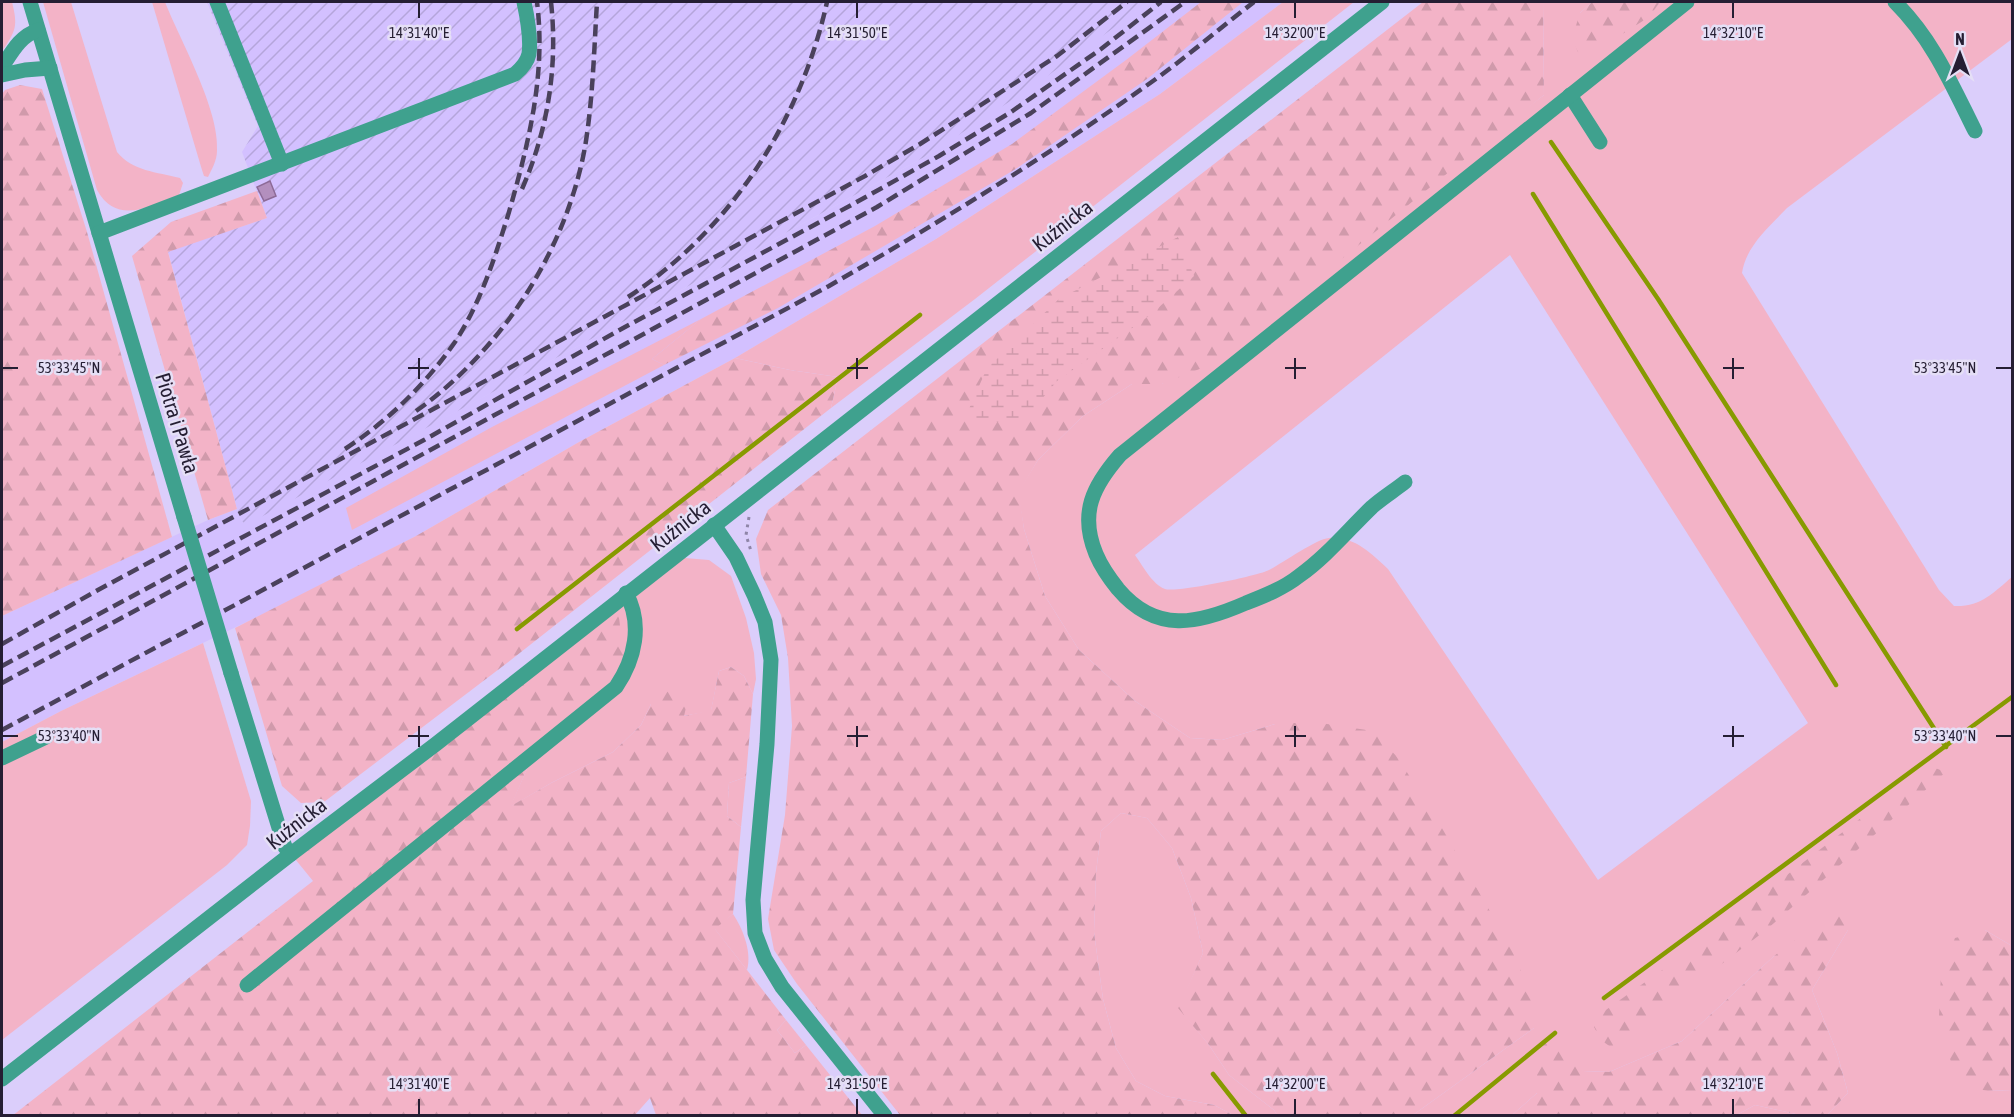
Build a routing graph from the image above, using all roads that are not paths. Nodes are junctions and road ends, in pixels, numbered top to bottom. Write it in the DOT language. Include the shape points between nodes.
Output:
graph roads {
  1 [pos="30,2"];
  2 [pos="217,2"];
  3 [pos="524,2"];
  4 [pos="1382,2"];
  5 [pos="1687,2"];
  6 [pos="1895,2"];
  7 [pos="38,30"];
  8 [pos="2,67"];
  9 [pos="50,68"];
  10 [pos="2,75"];
  11 [pos="1570,95"];
  12 [pos="1975,130"];
  13 [pos="1600,142"];
  14 [pos="282,164"];
  15 [pos="99,233"];
  16 [pos="1406,482"];
  17 [pos="714,525"];
  18 [pos="626,593"];
  19 [pos="46,737"];
  20 [pos="2,758"];
  21 [pos="291,854"];
  22 [pos="247,985"];
  23 [pos="2,1079"];
  24 [pos="885,1116"];
  1 -- 7 [label="street, Piotra i Pawła"];
  2 -- 14 [label="street"];
  3 -- 14 [label="street" via="529,55 515,74"];
  4 -- 17 [label="street, Kuźnicka"];
  5 -- 11 [label="street"];
  6 -- 12 [label="street" via="1924,34"];
  7 -- 8 [label="street" via="21,39"];
  7 -- 9 [label="street, Piotra i Pawła"];
  9 -- 10 [label="street"];
  9 -- 15 [label="street, Piotra i Pawła"];
  11 -- 13 [label="street"];
  11 -- 16 [label="street" via="1120,455 1094,491 1088,510 1090,533 1096,556 1128,601 1154,617 1193,620 1264,596 1298,577 1325,556 1374,506"];
  14 -- 15 [label="street"];
  15 -- 21 [label="street, Piotra i Pawła, bridge" via="231,673 285,847"];
  17 -- 18 [label="street, Kuźnicka"];
  17 -- 24 [label="street" via="736,557 765,621 771,660 768,744 753,900 755,933 782,987"];
  18 -- 21 [label="street, Kuźnicka"];
  18 -- 22 [label="street" via="635,619 634,642 628,670 616,687"];
  19 -- 20 [label="street"];
  21 -- 23 [label="street, Kuźnicka"];
}
